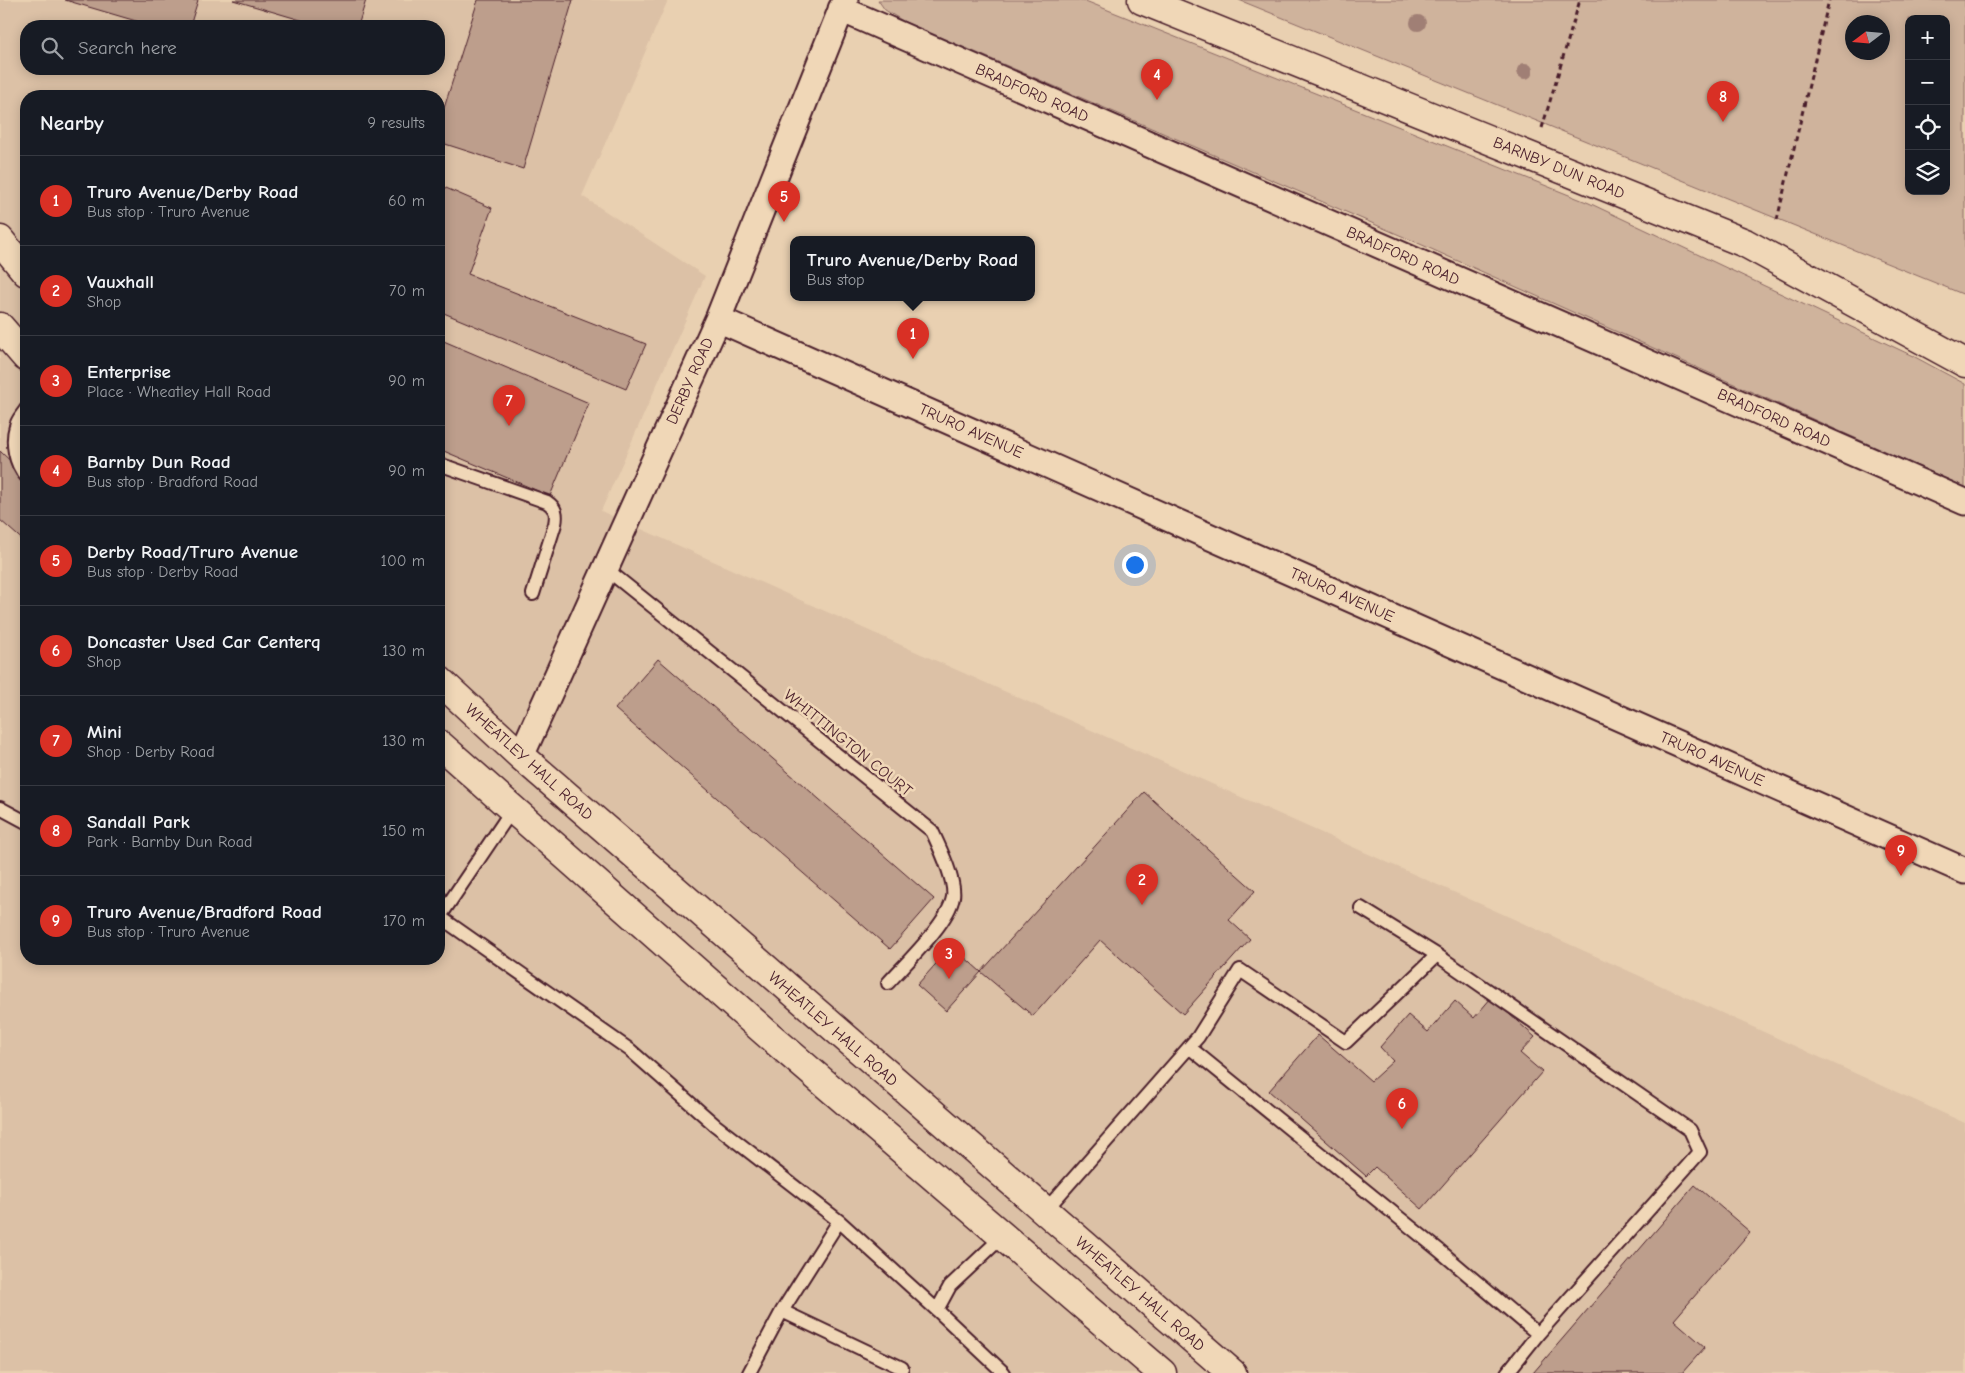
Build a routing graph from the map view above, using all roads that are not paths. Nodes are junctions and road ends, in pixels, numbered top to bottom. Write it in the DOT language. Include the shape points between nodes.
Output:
graph roads {
  1 [pos="1142,0"];
  2 [pos="843,5"];
  3 [pos="0,240"];
  4 [pos="20,265"];
  5 [pos="718,319"];
  6 [pos="0,327"];
  7 [pos="20,350"];
  8 [pos="1965,363"];
  9 [pos="20,419"];
  10 [pos="20,466"];
  11 [pos="445,466"];
  12 [pos="1965,502"];
  13 [pos="605,568"];
  14 [pos="532,594"];
  15 [pos="445,686"];
  16 [pos="445,749"];
  17 [pos="521,756"];
  18 [pos="0,808"];
  19 [pos="512,810"];
  20 [pos="20,819"];
  21 [pos="1965,871"];
  22 [pos="1361,908"];
  23 [pos="445,910"];
  24 [pos="445,921"];
  25 [pos="1437,955"];
  26 [pos="888,983"];
  27 [pos="1189,1047"];
  28 [pos="1044,1212"];
  29 [pos="839,1221"];
  30 [pos="1003,1236"];
  31 [pos="937,1310"];
  32 [pos="782,1311"];
  33 [pos="1538,1334"];
  34 [pos="902,1368"];
  35 [pos="749,1373"];
  36 [pos="1004,1373"];
  37 [pos="1162,1373"];
  38 [pos="1232,1373"];
  39 [pos="1507,1373"];
  1 -- 8 [label="main road, BARNBY DUN ROAD" via="1746,243"];
  2 -- 5 [label="street, DERBY ROAD"];
  2 -- 12 [label="street, BRADFORD ROAD"];
  3 -- 4 [label="main road"];
  5 -- 13 [label="street, DERBY ROAD"];
  5 -- 21 [label="street, TRURO AVENUE"];
  6 -- 7 [label="main road"];
  9 -- 10 [label="lane" via="13,448"];
  11 -- 14 [label="lane" via="547,502 553,507 555,524"];
  13 -- 17 [label="street, DERBY ROAD"];
  13 -- 26 [label="lane, WHITTINGTON COURT" via="932,831 947,865 953,896 941,923"];
  15 -- 17 [label="main road, WHEATLEY HALL ROAD"];
  16 -- 19 [label="main road"];
  17 -- 28 [label="main road, WHEATLEY HALL ROAD"];
  18 -- 20 [label="lane"];
  19 -- 23 [label="lane"];
  19 -- 30 [label="main road"];
  22 -- 25 [label="lane"];
  24 -- 29 [label="lane" via="630,1050 715,1124"];
  25 -- 27 [label="lane" via="1346,1042 1240,970"];
  25 -- 33 [label="lane" via="1690,1130 1700,1152"];
  27 -- 28 [label="lane"];
  27 -- 33 [label="lane" via="1440,1250"];
  28 -- 38 [label="main road, WHEATLEY HALL ROAD"];
  29 -- 31 [label="lane"];
  29 -- 32 [label="lane"];
  30 -- 31 [label="lane" via="950,1286"];
  30 -- 37 [label="main road"];
  31 -- 36 [label="lane"];
  32 -- 34 [label="lane"];
  32 -- 35 [label="lane"];
  33 -- 39 [label="lane"];
}
